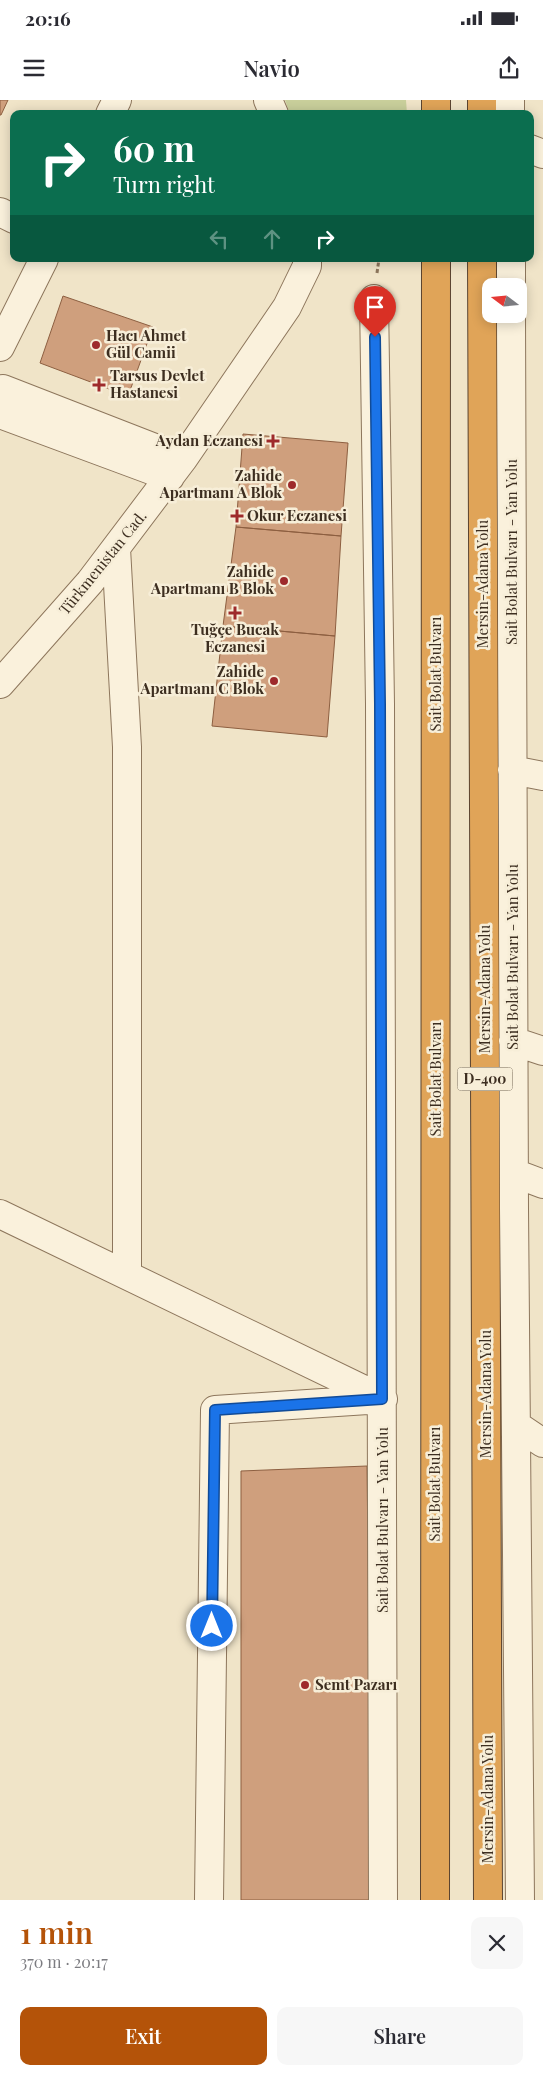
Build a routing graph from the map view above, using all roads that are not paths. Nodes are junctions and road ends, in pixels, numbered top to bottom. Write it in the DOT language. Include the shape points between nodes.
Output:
graph roads {
  1 [pos="42,262"];
  2 [pos="307,262"];
  3 [pos="436,262"];
  4 [pos="482,262"];
  5 [pos="511,262"];
  6 [pos="511,278"];
  7 [pos="374,299"];
  8 [pos="511,323"];
  9 [pos="0,347"];
  10 [pos="1,397"];
  11 [pos="177,468"];
  12 [pos="116,548"];
  13 [pos="0,684"];
  14 [pos="512,770"];
  15 [pos="543,776"];
  16 [pos="513,1041"];
  17 [pos="543,1051"];
  18 [pos="514,1173"];
  19 [pos="543,1184"];
  20 [pos="0,1214"];
  21 [pos="127,1275"];
  22 [pos="382,1399"];
  23 [pos="516,1425"];
  24 [pos="543,1443"];
  25 [pos="209,1900"];
  26 [pos="384,1900"];
  27 [pos="435,1900"];
  28 [pos="488,1900"];
  29 [pos="520,1900"];
  1 -- 9 [label="street"];
  2 -- 11 [label="street, Türkmenistan Cad." via="287,307"];
  3 -- 27 [label="highway, Sait Bolat Bulvarı / D-400"];
  4 -- 28 [label="highway, Mersin-Adana Yolu / D-400"];
  5 -- 6 [label="street"];
  7 -- 22 [label="street, Sait Bolat Bulvarı - Yan Yolu" via="380,704"];
  8 -- 14 [label="street, Sait Bolat Bulvarı - Yan Yolu"];
  10 -- 11 [label="street"];
  11 -- 12 [label="street, Türkmenistan Cad."];
  12 -- 13 [label="street, Türkmenistan Cad."];
  12 -- 21 [label="street" via="127,747"];
  14 -- 15 [label="street"];
  14 -- 16 [label="street, Sait Bolat Bulvarı - Yan Yolu"];
  16 -- 17 [label="street"];
  16 -- 18 [label="street, Sait Bolat Bulvarı - Yan Yolu"];
  18 -- 19 [label="street"];
  18 -- 23 [label="street, Sait Bolat Bulvarı - Yan Yolu"];
  20 -- 21 [label="street"];
  21 -- 22 [label="street"];
  22 -- 25 [label="street" via="215,1410"];
  22 -- 26 [label="street, Sait Bolat Bulvarı - Yan Yolu"];
  23 -- 24 [label="street"];
  23 -- 29 [label="street, Sait Bolat Bulvarı - Yan Yolu"];
}
